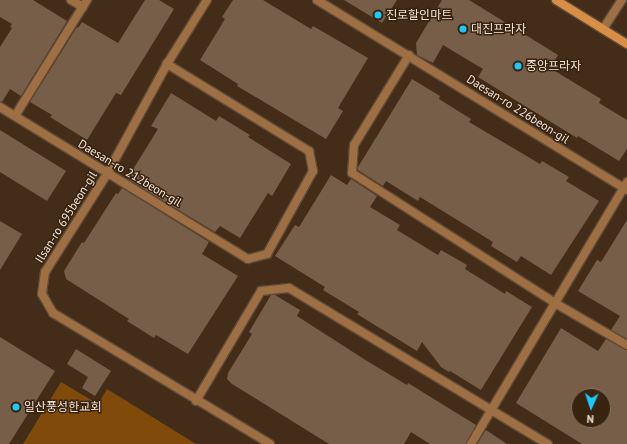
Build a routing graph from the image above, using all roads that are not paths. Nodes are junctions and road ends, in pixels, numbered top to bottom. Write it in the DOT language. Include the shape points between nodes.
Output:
graph roads {
  1 [pos="70,0"];
  2 [pos="87,0"];
  3 [pos="207,0"];
  4 [pos="317,0"];
  5 [pos="556,0"];
  6 [pos="622,0"];
  7 [pos="83,7"];
  8 [pos="603,29"];
  9 [pos="627,44"];
  10 [pos="410,56"];
  11 [pos="167,64"];
  12 [pos="0,107"];
  13 [pos="15,116"];
  14 [pos="107,174"];
  15 [pos="626,186"];
  16 [pos="555,303"];
  17 [pos="627,345"];
  18 [pos="196,401"];
  19 [pos="491,410"];
  20 [pos="270,444"];
  21 [pos="471,444"];
  22 [pos="548,444"];
  1 -- 7 [label="street"];
  2 -- 7 [label="street"];
  3 -- 11 [label="street, Ilsan-ro 695beon-gil"];
  4 -- 10 [label="street, Daesan-ro 226beon-gil"];
  5 -- 8 [label="main road"];
  6 -- 8 [label="street"];
  7 -- 13 [label="street"];
  8 -- 9 [label="main road"];
  10 -- 15 [label="street, Daesan-ro 226beon-gil"];
  10 -- 16 [label="street" via="354,145 352,173"];
  11 -- 14 [label="street, Ilsan-ro 695beon-gil"];
  11 -- 14 [label="street, Daesan-ro 212beon-gil" via="309,151 313,171 267,254 248,259"];
  12 -- 13 [label="street, Daesan-ro 212beon-gil"];
  13 -- 14 [label="street, Daesan-ro 212beon-gil"];
  14 -- 18 [label="street, Ilsan-ro 695beon-gil" via="45,272 42,294 53,313"];
  15 -- 16 [label="street, Daesan-ro 226beon-gil"];
  16 -- 17 [label="street"];
  16 -- 19 [label="street, Daesan-ro 226beon-gil"];
  18 -- 19 [label="street" via="261,291 289,288"];
  18 -- 20 [label="street, Ilsan-ro 695beon-gil"];
  19 -- 21 [label="street, Daesan-ro 226beon-gil"];
  19 -- 22 [label="street"];
}
